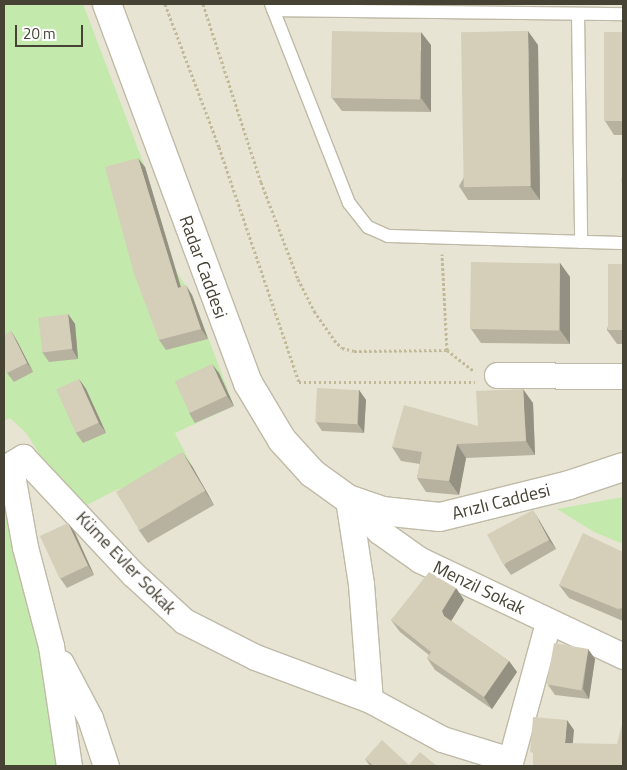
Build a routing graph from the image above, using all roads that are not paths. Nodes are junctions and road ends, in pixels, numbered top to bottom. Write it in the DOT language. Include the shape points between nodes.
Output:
graph roads {
  1 [pos="107,4"];
  2 [pos="272,7"];
  3 [pos="564,9"];
  4 [pos="578,14"];
  5 [pos="623,14"];
  6 [pos="581,242"];
  7 [pos="623,243"];
  8 [pos="623,376"];
  9 [pos="490,378"];
  10 [pos="623,467"];
  11 [pos="348,499"];
  12 [pos="548,622"];
  13 [pos="52,646"];
  14 [pos="623,656"];
  15 [pos="370,700"];
  16 [pos="509,763"];
  17 [pos="69,766"];
  18 [pos="106,766"];
  1 -- 11 [label="street, Radar Caddesi" via="248,383 282,440 312,473"];
  2 -- 3 [label="lane"];
  2 -- 6 [label="lane" via="358,218 368,227 388,236"];
  3 -- 4 [label="lane"];
  4 -- 5 [label="lane"];
  4 -- 6 [label="lane"];
  6 -- 7 [label="lane"];
  8 -- 9 [label="street"];
  10 -- 11 [label="street, Arızlı Caddesi" via="471,512 440,517 382,511"];
  11 -- 12 [label="street, Menzil Sokak" via="379,530 420,560"];
  11 -- 15 [label="street" via="360,575"];
  12 -- 14 [label="street, Menzil Sokak"];
  12 -- 16 [label="street, Küme Evler Sokak"];
  13 -- 15 [label="street, Küme Evler Sokak" via="25,547 13,480 13,463 23,457 133,574 184,621 255,657"];
  13 -- 17 [label="street, Küme Evler Sokak"];
  13 -- 18 [label="street, Küme Evler Sokak" via="90,718"];
  15 -- 16 [label="street, Küme Evler Sokak" via="442,740"];
}
